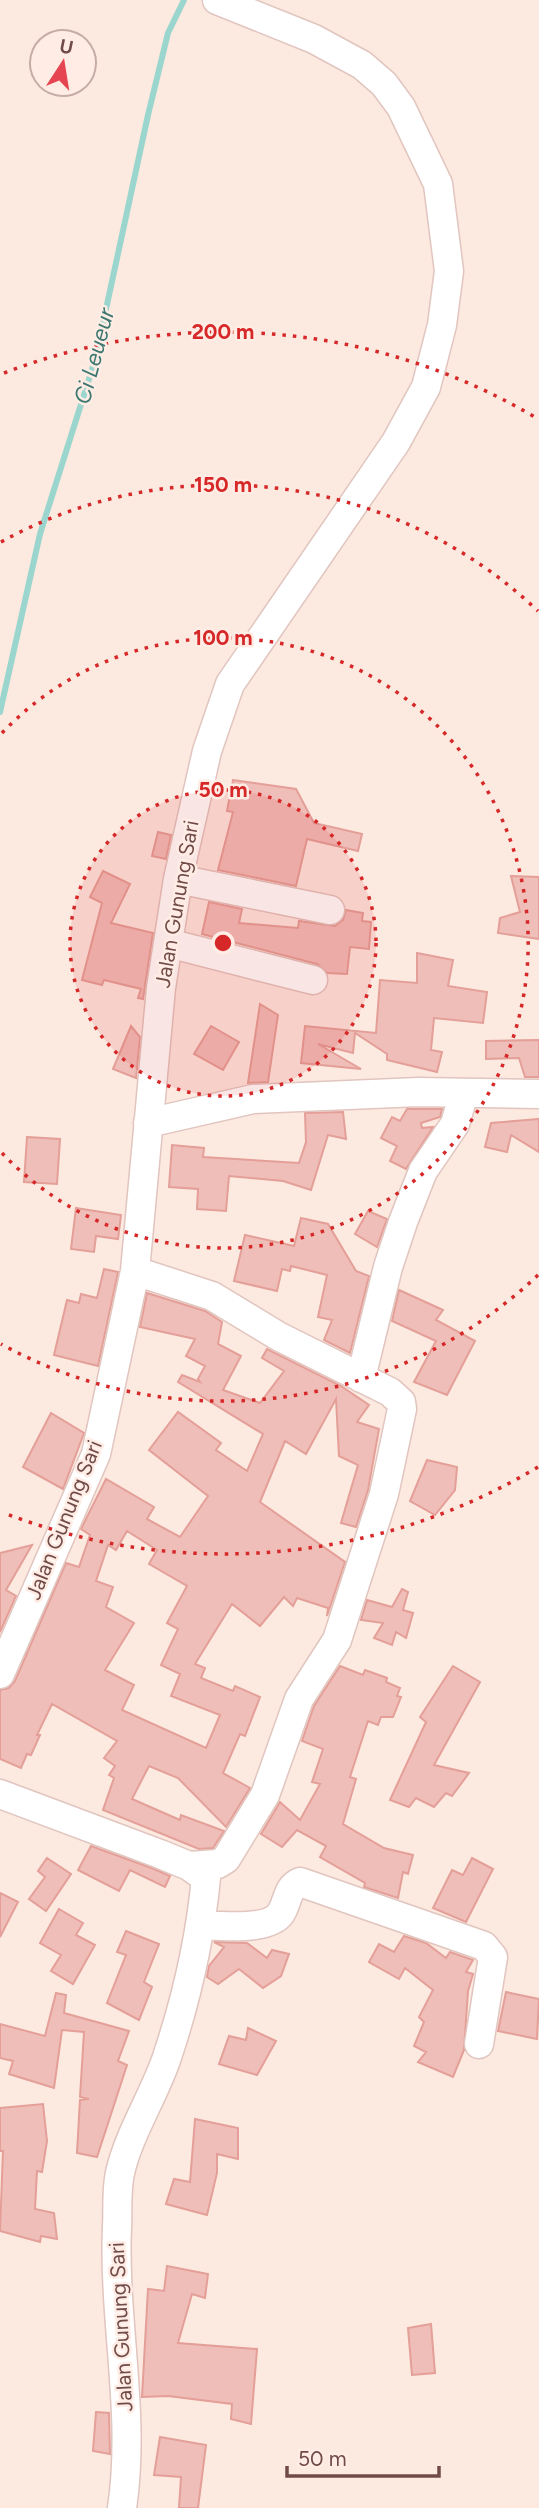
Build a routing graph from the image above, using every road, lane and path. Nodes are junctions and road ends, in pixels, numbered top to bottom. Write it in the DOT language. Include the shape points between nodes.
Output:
graph roads {
  1 [pos="220,1"];
  2 [pos="178,879"];
  3 [pos="330,910"];
  4 [pos="168,943"];
  5 [pos="313,980"];
  6 [pos="464,1093"];
  7 [pos="539,1094"];
  8 [pos="148,1123"];
  9 [pos="135,1271"];
  10 [pos="361,1378"];
  11 [pos="0,1674"];
  12 [pos="0,1794"];
  13 [pos="189,1866"];
  14 [pos="202,1925"];
  15 [pos="479,2044"];
  16 [pos="122,2508"];
  1 -- 2 [label="street, Jalan Gunung Sari" via="314,40 362,65 384,84 401,107 438,184 450,271 426,387 396,442 230,684 207,751"];
  2 -- 3 [label="street"];
  2 -- 4 [label="street, Jalan Gunung Sari"];
  4 -- 5 [label="street"];
  4 -- 8 [label="street, Jalan Gunung Sari"];
  6 -- 7 [label="street"];
  6 -- 8 [label="street" via="253,1099"];
  6 -- 10 [label="street" via="454,1124 423,1171 403,1222"];
  8 -- 9 [label="street, Jalan Gunung Sari"];
  9 -- 10 [label="street" via="212,1296"];
  9 -- 11 [label="street, Jalan Gunung Sari" via="96,1454"];
  10 -- 13 [label="street" via="396,1396 402,1409 384,1494 346,1616 337,1640 299,1699 265,1795 242,1838 218,1864"];
  12 -- 13 [label="street"];
  13 -- 14 [label="street, Jalan Gunung Sari" via="206,1878"];
  14 -- 15 [label="street" via="236,1927 272,1920 281,1914 291,1889 300,1882 484,1945 493,1957"];
  14 -- 16 [label="street, Jalan Gunung Sari" via="166,2060 119,2174 115,2268 125,2373"];
}
